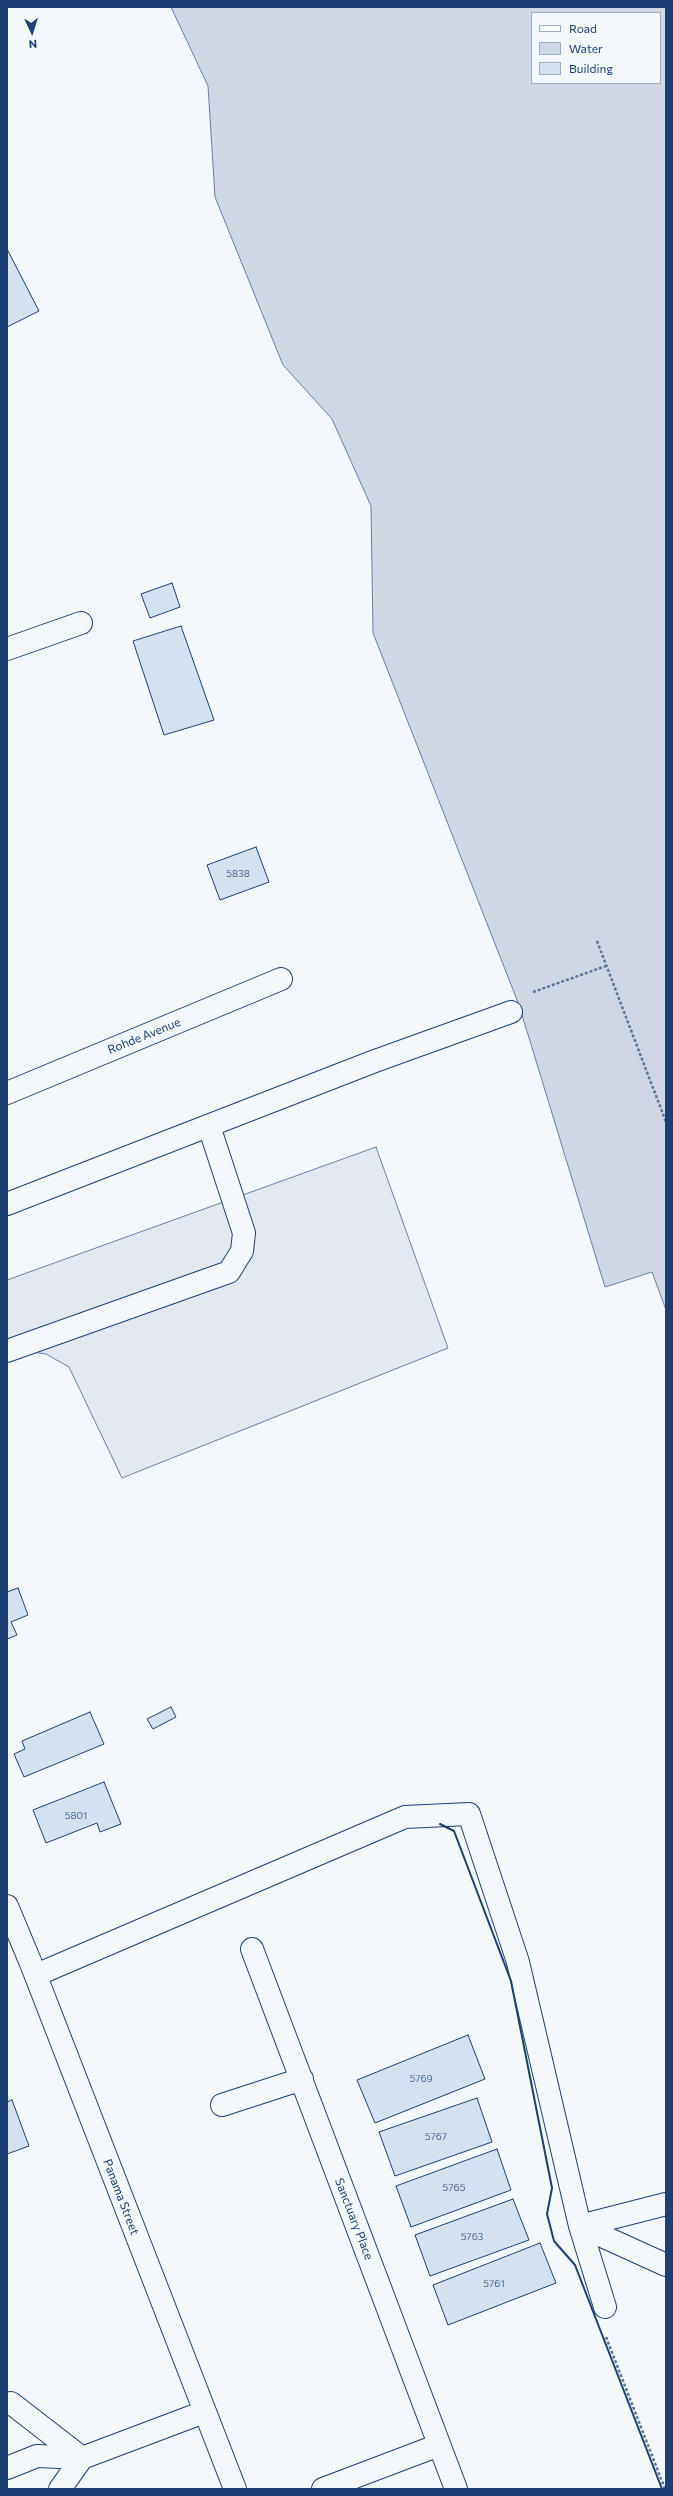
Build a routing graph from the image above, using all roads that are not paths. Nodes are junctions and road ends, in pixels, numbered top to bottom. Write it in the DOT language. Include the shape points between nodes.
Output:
graph roads {
  1 [pos="80,623"];
  2 [pos="7,648"];
  3 [pos="282,979"];
  4 [pos="511,1012"];
  5 [pos="7,1093"];
  6 [pos="209,1126"];
  7 [pos="7,1204"];
  8 [pos="7,1351"];
  9 [pos="7,1906"];
  10 [pos="252,1949"];
  11 [pos="36,1975"];
  12 [pos="302,2079"];
  13 [pos="222,2105"];
  14 [pos="666,2204"];
  15 [pos="580,2226"];
  16 [pos="666,2265"];
  17 [pos="605,2308"];
  18 [pos="7,2404"];
  19 [pos="204,2412"];
  20 [pos="440,2446"];
  21 [pos="82,2458"];
  22 [pos="7,2468"];
  23 [pos="60,2489"];
  24 [pos="235,2489"];
  25 [pos="323,2489"];
  26 [pos="456,2489"];
  1 -- 2 [label="street"];
  3 -- 5 [label="street, Rohde Avenue"];
  4 -- 6 [label="street" via="375,1061"];
  6 -- 7 [label="street"];
  6 -- 8 [label="street" via="244,1233 242,1252 229,1272"];
  9 -- 11 [label="street, Panama Street"];
  10 -- 12 [label="street, Sanctuary Place"];
  11 -- 15 [label="street" via="405,1817 469,1814 518,1962"];
  11 -- 19 [label="street, Panama Street"];
  12 -- 13 [label="street"];
  12 -- 20 [label="street, Sanctuary Place"];
  14 -- 15 [label="street"];
  15 -- 16 [label="street"];
  15 -- 17 [label="street"];
  18 -- 21 [label="street" via="11,2403"];
  19 -- 21 [label="street"];
  19 -- 24 [label="street, Panama Street"];
  20 -- 25 [label="street"];
  20 -- 26 [label="street, Sanctuary Place"];
  21 -- 22 [label="street" via="37,2456"];
  21 -- 23 [label="street"];
}
